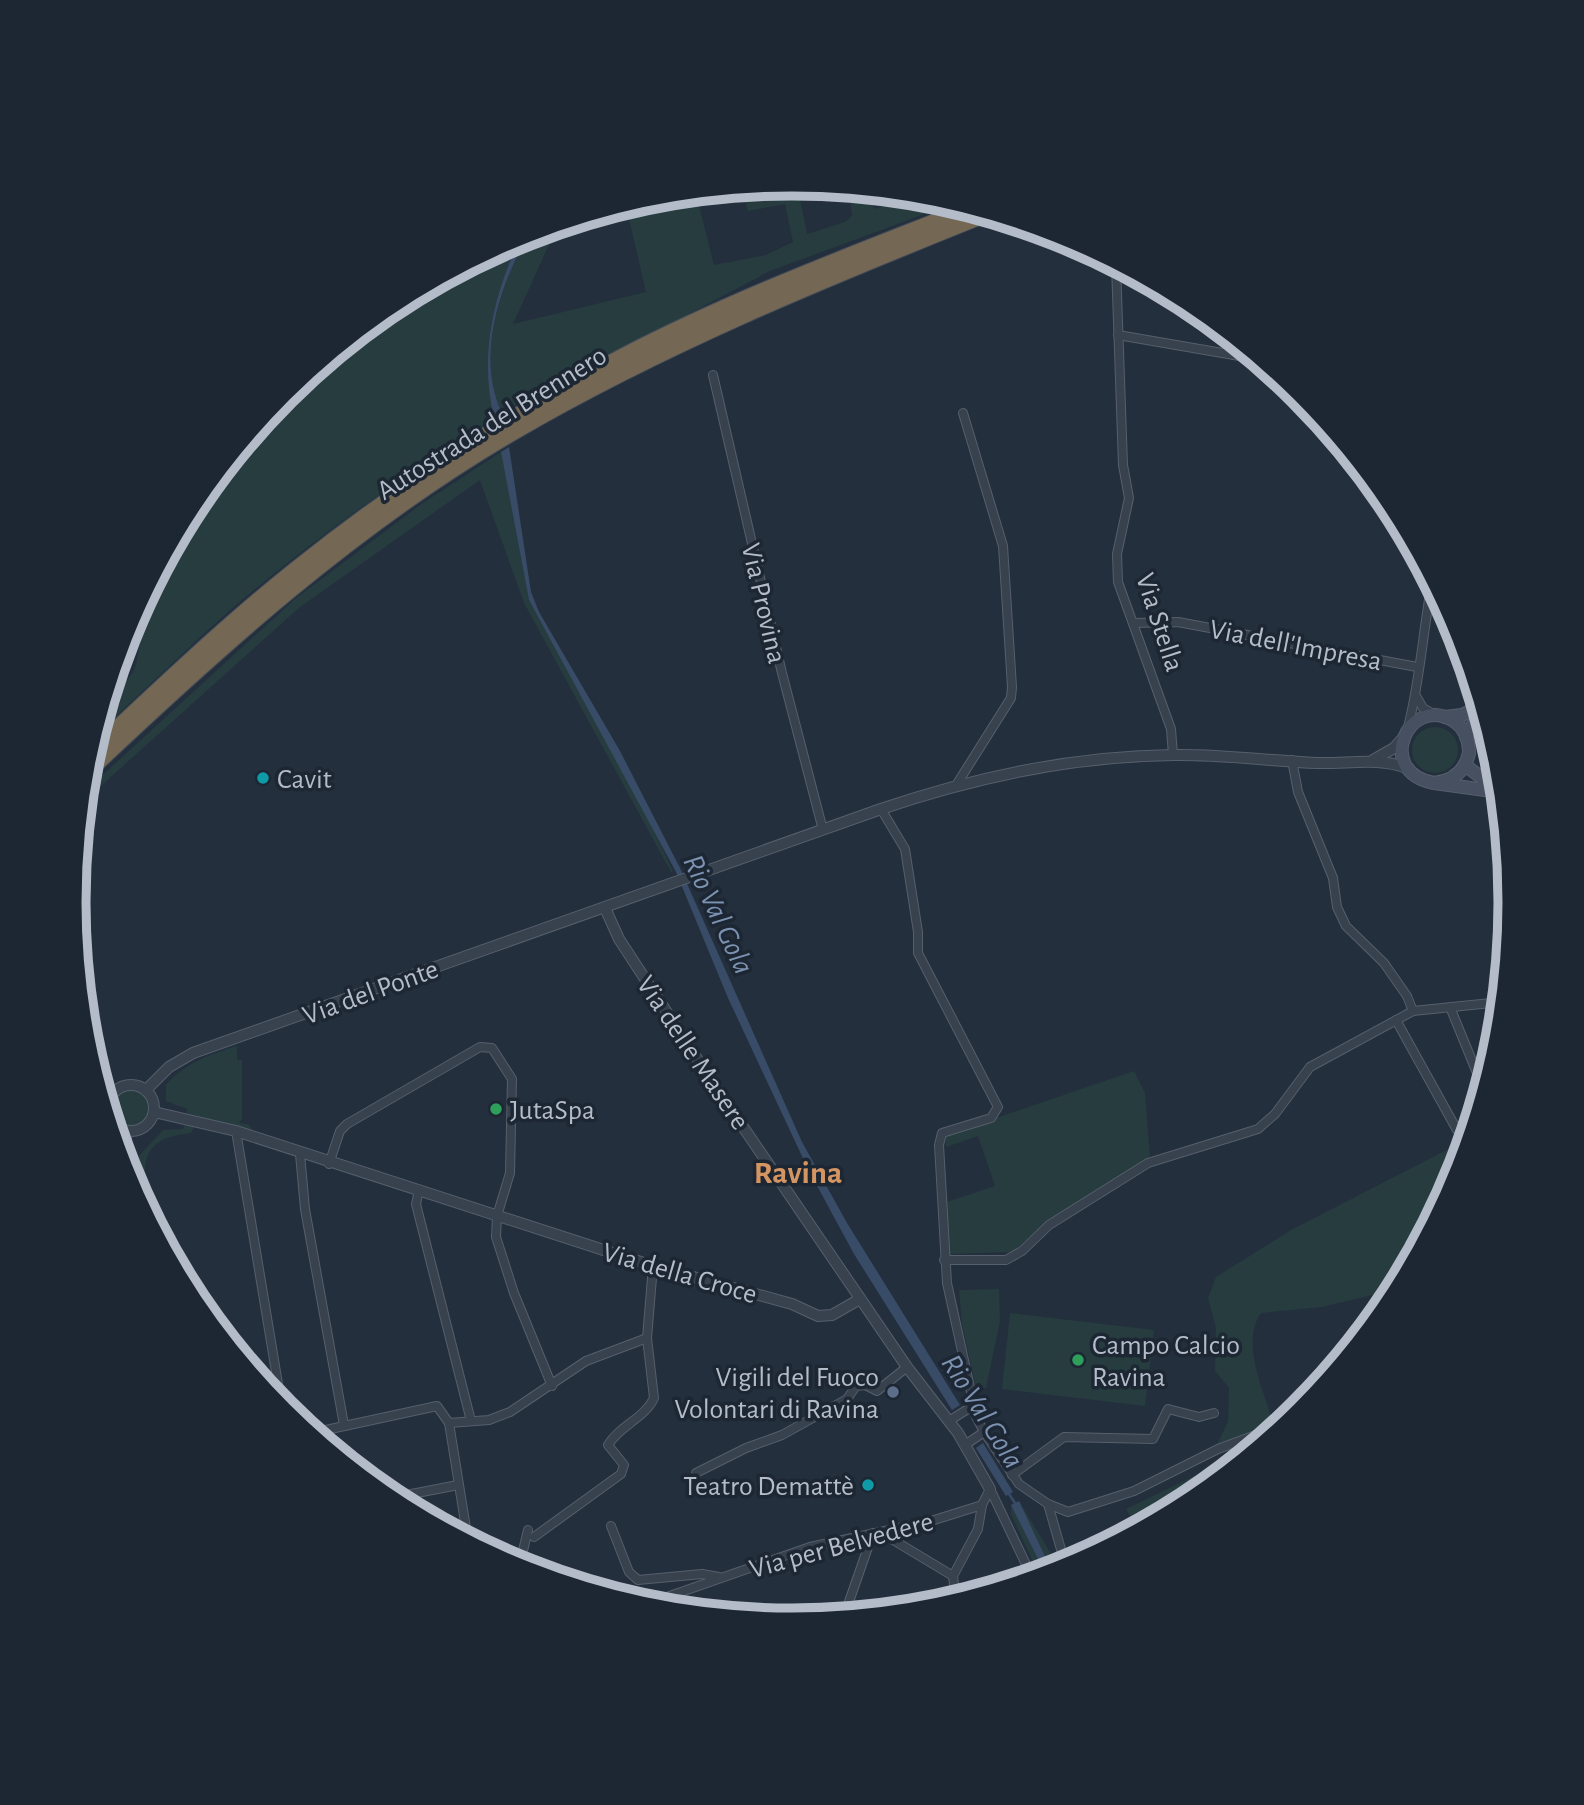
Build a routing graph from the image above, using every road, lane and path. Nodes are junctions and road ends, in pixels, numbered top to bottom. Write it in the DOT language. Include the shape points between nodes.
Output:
graph roads {
  1 [pos="953,215"];
  2 [pos="973,219"];
  3 [pos="1116,276"];
  4 [pos="1118,335"];
  5 [pos="1239,356"];
  6 [pos="713,375"];
  7 [pos="964,413"];
  8 [pos="510,427"];
  9 [pos="486,442"];
  10 [pos="1429,599"];
  11 [pos="1133,623"];
  12 [pos="1417,667"];
  13 [pos="1416,696"];
  14 [pos="1471,711"];
  15 [pos="1440,716"];
  16 [pos="1474,720"];
  17 [pos="1405,733"];
  18 [pos="1466,737"];
  19 [pos="105,740"];
  20 [pos="1173,755"];
  21 [pos="100,760"];
  22 [pos="1292,760"];
  23 [pos="1373,760"];
  24 [pos="1465,765"];
  25 [pos="1407,768"];
  26 [pos="1434,783"];
  27 [pos="1488,784"];
  28 [pos="955,787"];
  29 [pos="1489,790"];
  30 [pos="881,809"];
  31 [pos="823,830"];
  32 [pos="605,908"];
  33 [pos="1491,1003"];
  34 [pos="1450,1007"];
  35 [pos="1413,1012"];
  36 [pos="1396,1020"];
  37 [pos="1477,1073"];
  38 [pos="146,1090"];
  39 [pos="113,1095"];
  40 [pos="154,1112"];
  41 [pos="123,1129"];
  42 [pos="1457,1130"];
  43 [pos="128,1131"];
  44 [pos="236,1131"];
  45 [pos="127,1140"];
  46 [pos="300,1154"];
  47 [pos="329,1164"];
  48 [pos="419,1190"];
  49 [pos="497,1216"];
  50 [pos="944,1260"];
  51 [pos="653,1266"];
  52 [pos="860,1299"];
  53 [pos="647,1338"];
  54 [pos="907,1367"];
  55 [pos="552,1386"];
  56 [pos="278,1387"];
  57 [pos="1214,1413"];
  58 [pos="960,1414"];
  59 [pos="470,1417"];
  60 [pos="449,1423"];
  61 [pos="344,1425"];
  62 [pos="323,1430"];
  63 [pos="1256,1435"];
  64 [pos="975,1438"];
  65 [pos="696,1473"];
  66 [pos="1013,1475"];
  67 [pos="458,1485"];
  68 [pos="990,1489"];
  69 [pos="409,1495"];
  70 [pos="1048,1504"];
  71 [pos="982,1505"];
  72 [pos="611,1527"];
  73 [pos="465,1528"];
  74 [pos="876,1533"];
  75 [pos="521,1555"];
  76 [pos="1063,1555"];
  77 [pos="1027,1568"];
  78 [pos="953,1576"];
  79 [pos="719,1577"];
  80 [pos="955,1590"];
  81 [pos="668,1597"];
  82 [pos="848,1606"];
  1 -- 8 [label="highway, Autostrada del Brennero" via="718,312 625,356"];
  2 -- 8 [label="highway, Autostrada del Brennero" via="703,331"];
  3 -- 4 [label="street, Via Stella"];
  4 -- 5 [label="street"];
  4 -- 11 [label="street, Via Stella" via="1123,465 1129,498 1117,554 1118,582"];
  6 -- 31 [label="street, Via Provina"];
  7 -- 28 [label="street" via="1003,546 1012,687 1011,698"];
  8 -- 9 [label="highway, Autostrada del Brennero"];
  9 -- 19 [label="highway, Autostrada del Brennero" via="377,508 303,564"];
  9 -- 21 [label="highway, Autostrada del Brennero" via="321,565"];
  10 -- 12 [label="street"];
  11 -- 12 [label="street, Via dell'Impresa" via="1178,622"];
  11 -- 20 [label="street, Via Stella" via="1171,729"];
  12 -- 13 [label="street"];
  13 -- 15 [label="street" via="1423,708"];
  13 -- 17 [label="street"];
  14 -- 15 [label="main road"];
  15 -- 17 [label="main road" via="1424,717"];
  15 -- 18 [label="main road" via="1454,721"];
  16 -- 18 [label="main road"];
  17 -- 23 [label="street" via="1394,748"];
  17 -- 25 [label="main road" via="1402,759"];
  18 -- 24 [label="main road" via="1469,753"];
  20 -- 22 [label="street"];
  20 -- 28 [label="street" via="1028,769"];
  22 -- 23 [label="street"];
  22 -- 35 [label="street" via="1298,792 1333,878 1337,907 1346,926 1384,964"];
  23 -- 25 [label="street"];
  24 -- 26 [label="main road" via="1452,779"];
  24 -- 27 [label="main road"];
  25 -- 26 [label="main road" via="1414,776"];
  26 -- 29 [label="main road"];
  28 -- 30 [label="street"];
  30 -- 31 [label="street"];
  30 -- 50 [label="street" via="905,849 918,953 998,1107 991,1118 942,1133"];
  31 -- 32 [label="street"];
  32 -- 38 [label="street, Via del Ponte" via="194,1053 169,1067"];
  32 -- 52 [label="street, Via delle Masere" via="634,962"];
  33 -- 34 [label="street"];
  34 -- 35 [label="street"];
  34 -- 37 [label="street"];
  35 -- 36 [label="street"];
  36 -- 42 [label="street"];
  36 -- 50 [label="street" via="1310,1067 1258,1129 1148,1163 1049,1225 1006,1260"];
  38 -- 39 [label="street" via="127,1085"];
  38 -- 40 [label="street"];
  40 -- 43 [label="street" via="146,1126"];
  40 -- 44 [label="street, Via della Croce"];
  41 -- 43 [label="street"];
  43 -- 45 [label="street"];
  44 -- 46 [label="street, Via della Croce"];
  44 -- 56 [label="street"];
  46 -- 47 [label="street, Via della Croce"];
  46 -- 61 [label="street" via="305,1209"];
  47 -- 48 [label="street, Via della Croce"];
  47 -- 49 [label="street" via="340,1131 348,1124 489,1046 512,1079 509,1173"];
  48 -- 49 [label="street, Via della Croce"];
  48 -- 59 [label="street" via="416,1204"];
  49 -- 51 [label="street, Via della Croce"];
  49 -- 55 [label="street" via="496,1237 514,1293"];
  50 -- 58 [label="street"];
  51 -- 52 [label="street, Via della Croce" via="792,1304 818,1317 832,1315"];
  51 -- 53 [label="street"];
  52 -- 54 [label="street, Via delle Masere"];
  53 -- 55 [label="street" via="595,1356"];
  53 -- 75 [label="street" via="654,1398 608,1445 624,1465 621,1474 531,1534"];
  54 -- 58 [label="street, Via delle Masere"];
  54 -- 65 [label="street" via="877,1391 856,1386 847,1399 782,1435"];
  55 -- 60 [label="street" via="489,1420"];
  57 -- 66 [label="street" via="1199,1417 1168,1409 1153,1439 1064,1437"];
  58 -- 64 [label="street, Via delle Masere"];
  58 -- 64 [label="street"];
  60 -- 61 [label="street" via="436,1406"];
  60 -- 67 [label="street"];
  61 -- 62 [label="street"];
  63 -- 70 [label="street" via="1092,1506 1068,1511"];
  64 -- 66 [label="street"];
  64 -- 68 [label="street, Via delle Masere"];
  66 -- 70 [label="street" via="1028,1492"];
  67 -- 69 [label="street"];
  67 -- 73 [label="street"];
  68 -- 71 [label="street"];
  68 -- 77 [label="street"];
  70 -- 76 [label="street"];
  71 -- 74 [label="street, Via per Belvedere"];
  71 -- 78 [label="street" via="978,1529"];
  72 -- 79 [label="street" via="629,1572 638,1580 702,1574"];
  74 -- 78 [label="street"];
  74 -- 79 [label="street, Via per Belvedere" via="810,1547"];
  74 -- 82 [label="street"];
  78 -- 80 [label="street"];
  79 -- 81 [label="street, Via per Belvedere"];
}
